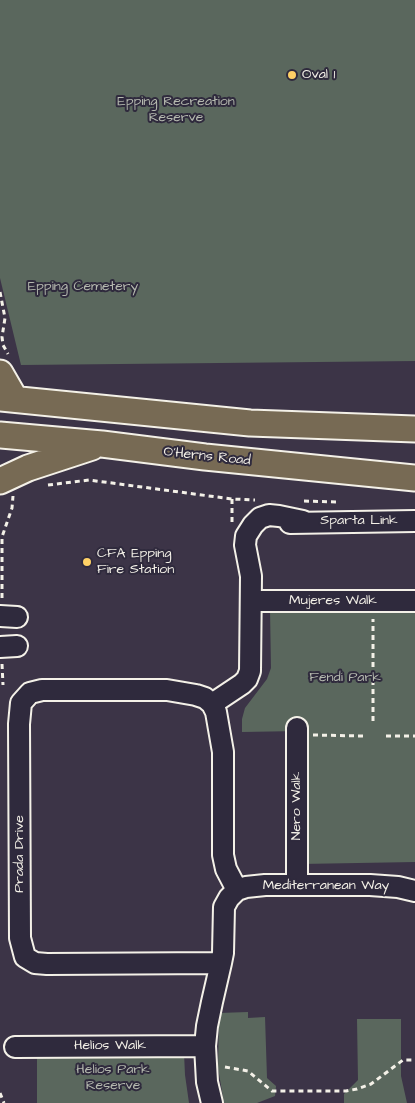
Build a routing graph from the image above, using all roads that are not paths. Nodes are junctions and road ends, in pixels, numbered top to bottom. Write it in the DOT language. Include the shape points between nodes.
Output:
graph roads {
  1 [pos="4,364"];
  2 [pos="7,399"];
  3 [pos="415,429"];
  4 [pos="0,435"];
  5 [pos="102,444"];
  6 [pos="415,478"];
  7 [pos="2,479"];
  8 [pos="415,521"];
  9 [pos="251,601"];
  10 [pos="415,601"];
  11 [pos="217,701"];
  12 [pos="298,731"];
  13 [pos="297,885"];
  14 [pos="238,890"];
  15 [pos="415,892"];
  16 [pos="221,963"];
  17 [pos="205,1046"];
  18 [pos="15,1047"];
  19 [pos="212,1103"];
  1 -- 2 [label="main road"];
  2 -- 3 [label="main road" via="250,423"];
  4 -- 5 [label="main road, O'Herns Road"];
  5 -- 6 [label="main road, O'Herns Road"];
  5 -- 7 [label="main road"];
  8 -- 9 [label="street, Sparta Link" via="276,524 262,534 255,550"];
  9 -- 10 [label="street, Mujeres Walk"];
  9 -- 11 [label="street, Sparta Link" via="250,671 242,684"];
  11 -- 14 [label="street" via="227,707 228,719 222,752 223,855 226,869"];
  11 -- 16 [label="street, Prada Drive" via="212,687 189,684 167,690 42,690 30,693 21,703 21,946 25,957 35,963"];
  12 -- 13 [label="street, Nero Walk"];
  13 -- 14 [label="street, Mediterranean Way" via="255,886"];
  13 -- 15 [label="street, Mediterranean Way" via="386,885"];
  14 -- 16 [label="street" via="224,907"];
  16 -- 17 [label="street"];
  17 -- 18 [label="street, Helios Walk"];
  17 -- 19 [label="street"];
}
